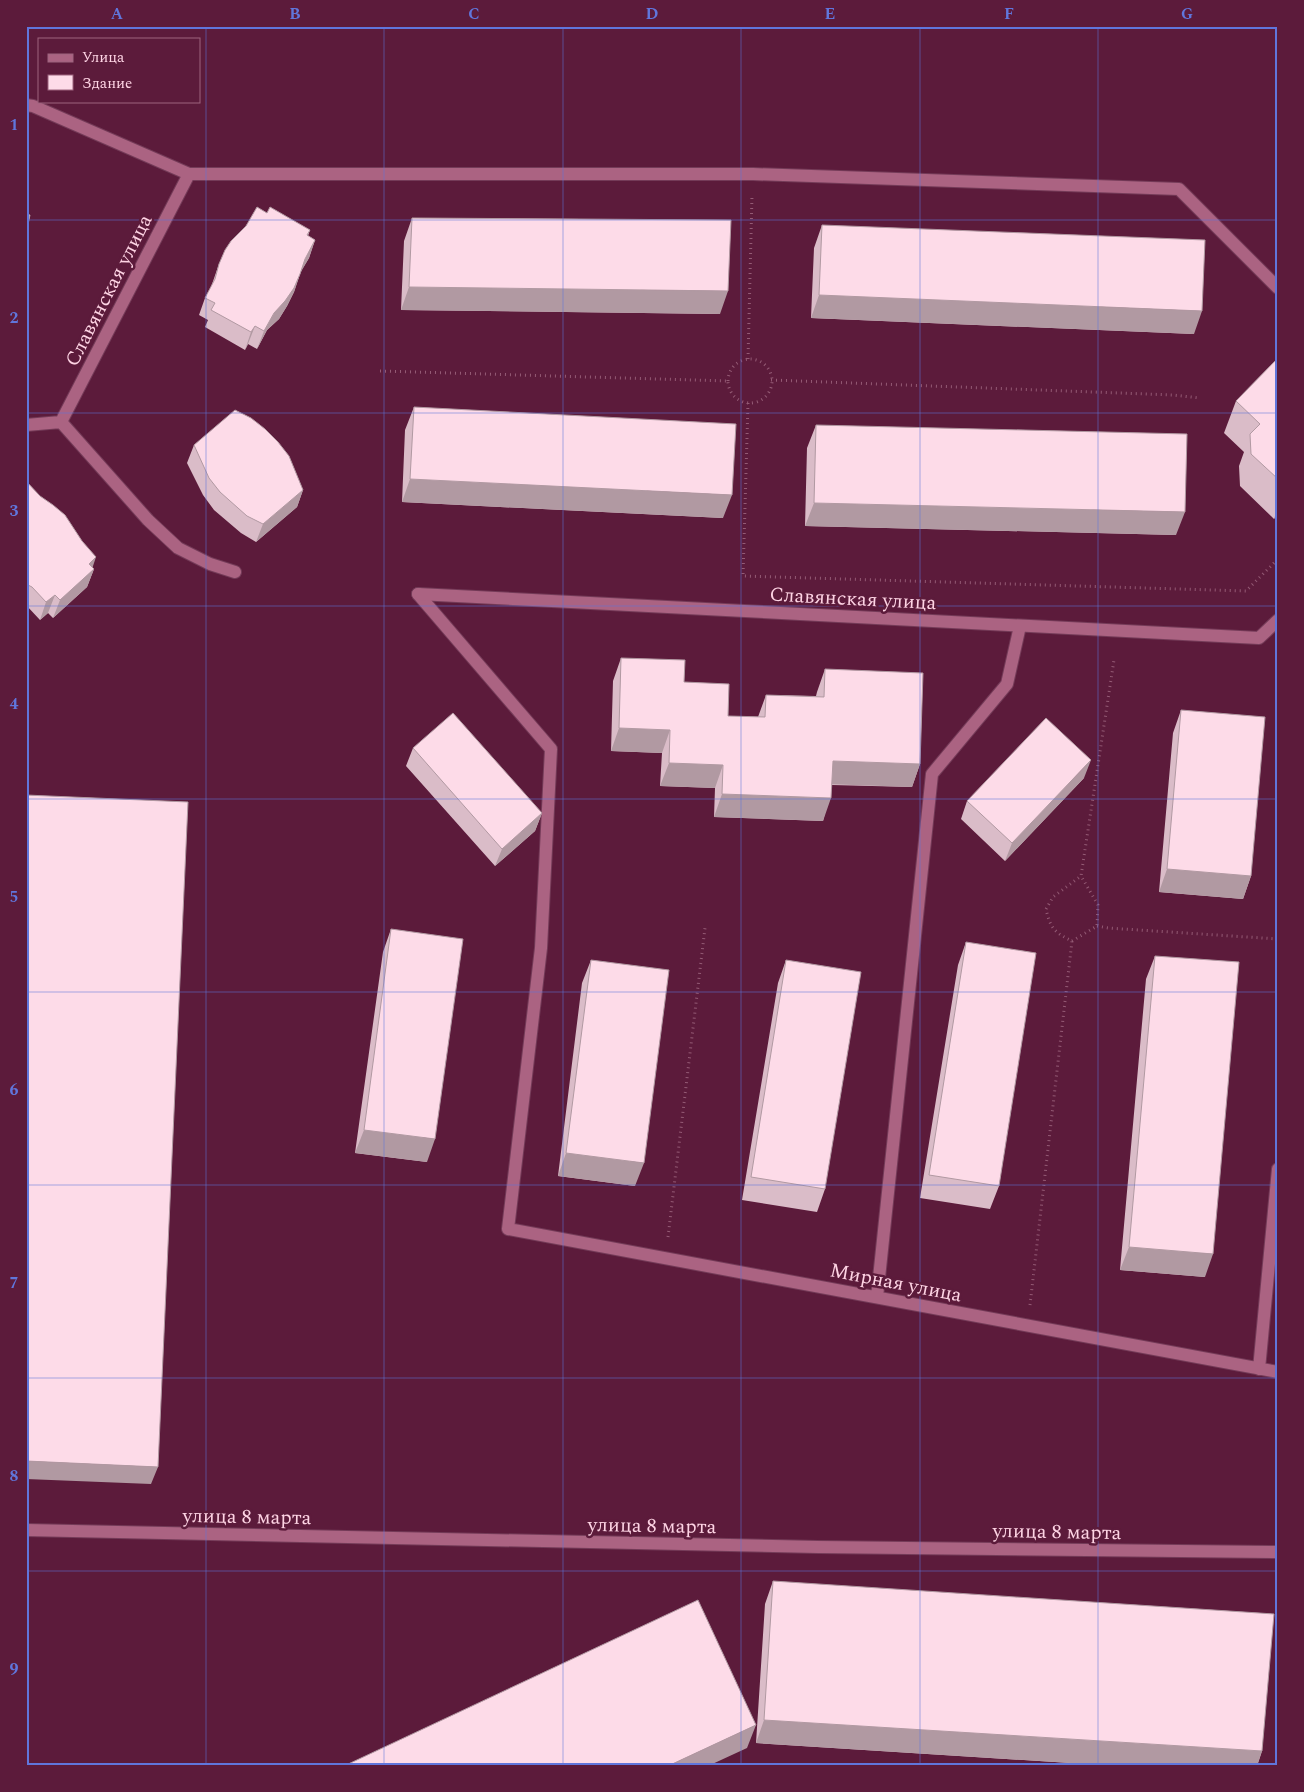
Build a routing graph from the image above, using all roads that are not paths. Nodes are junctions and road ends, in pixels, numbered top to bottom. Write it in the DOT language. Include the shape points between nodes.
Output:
graph roads {
  1 [pos="26,105"];
  2 [pos="189,174"];
  3 [pos="1278,288"];
  4 [pos="61,422"];
  5 [pos="26,425"];
  6 [pos="235,572"];
  7 [pos="1278,620"];
  8 [pos="1020,626"];
  9 [pos="1278,1169"];
  10 [pos="508,1228"];
  11 [pos="877,1297"];
  12 [pos="1259,1369"];
  13 [pos="1278,1372"];
  14 [pos="26,1530"];
  15 [pos="1278,1552"];
  1 -- 2 [label="street"];
  2 -- 3 [label="street" via="753,174 1179,189"];
  2 -- 4 [label="street, Славянская улица"];
  4 -- 5 [label="street"];
  4 -- 6 [label="street" via="148,520 178,548"];
  7 -- 8 [label="street, Славянская улица" via="1259,638"];
  8 -- 10 [label="street, Славянская улица" via="418,594 550,749 541,948"];
  8 -- 11 [label="street" via="1008,684 932,774"];
  9 -- 12 [label="street"];
  10 -- 11 [label="street, Мирная улица"];
  11 -- 12 [label="street, Мирная улица"];
  12 -- 13 [label="street, Мирная улица"];
  14 -- 15 [label="street, улица 8 марта" via="818,1547"];
}
